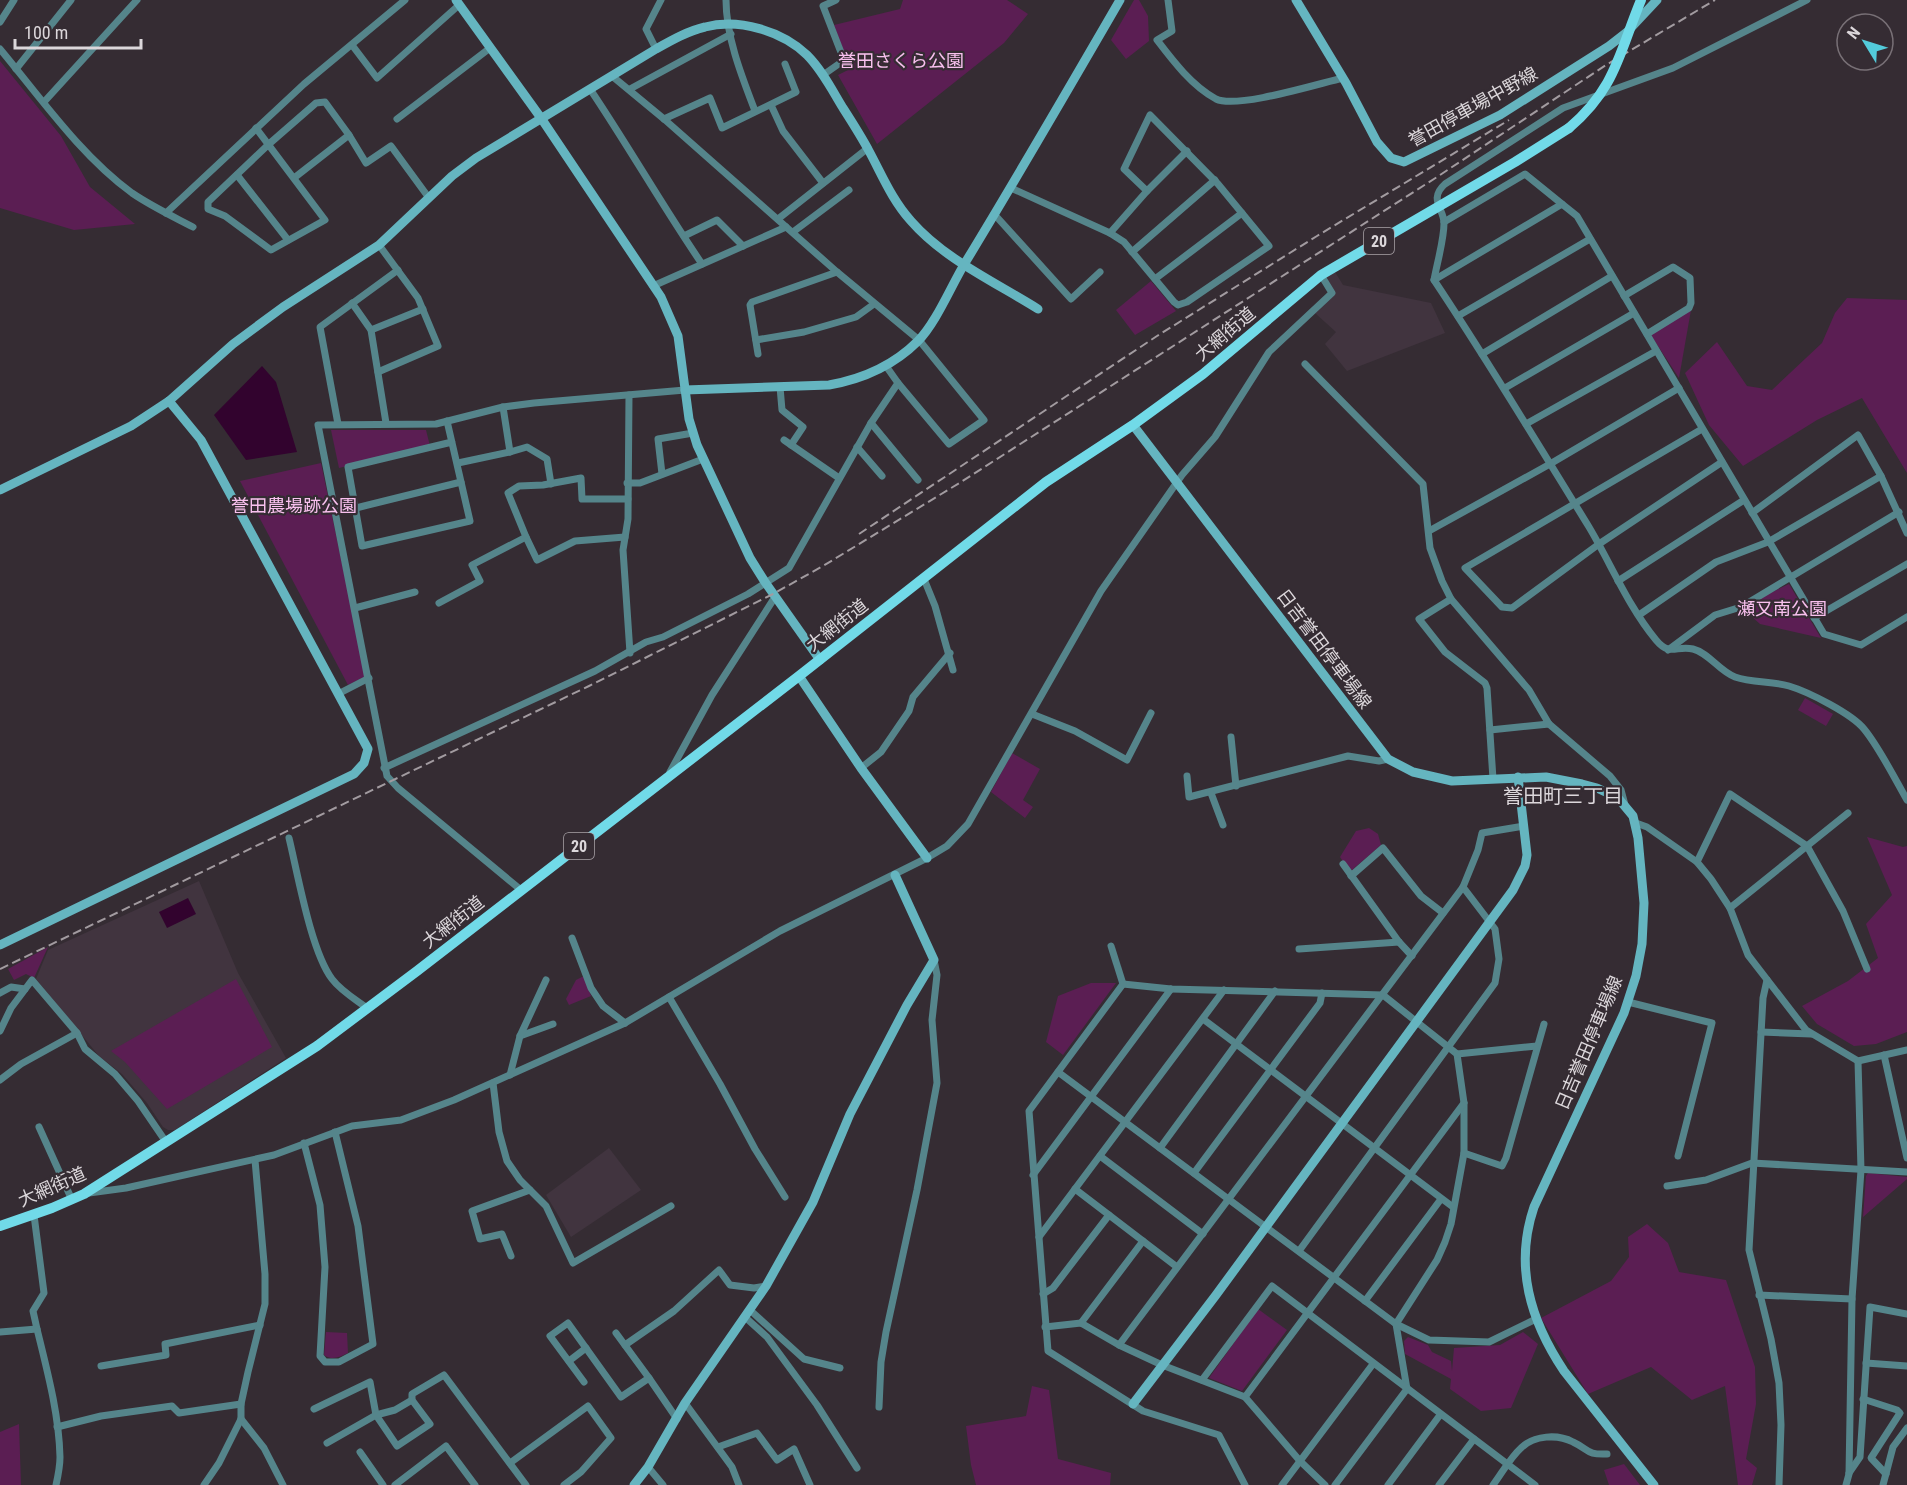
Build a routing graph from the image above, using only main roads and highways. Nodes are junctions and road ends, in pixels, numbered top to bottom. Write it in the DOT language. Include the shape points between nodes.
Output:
graph roads {
  1 [pos="1641,0"];
  2 [pos="0,1226"];
  1 -- 2 [label="main road, 大網街道 / 20, bridge" via="1609,83 1593,106 1569,128 1321,275 1203,374 1046,482 297,1060 84,1194"];
}
